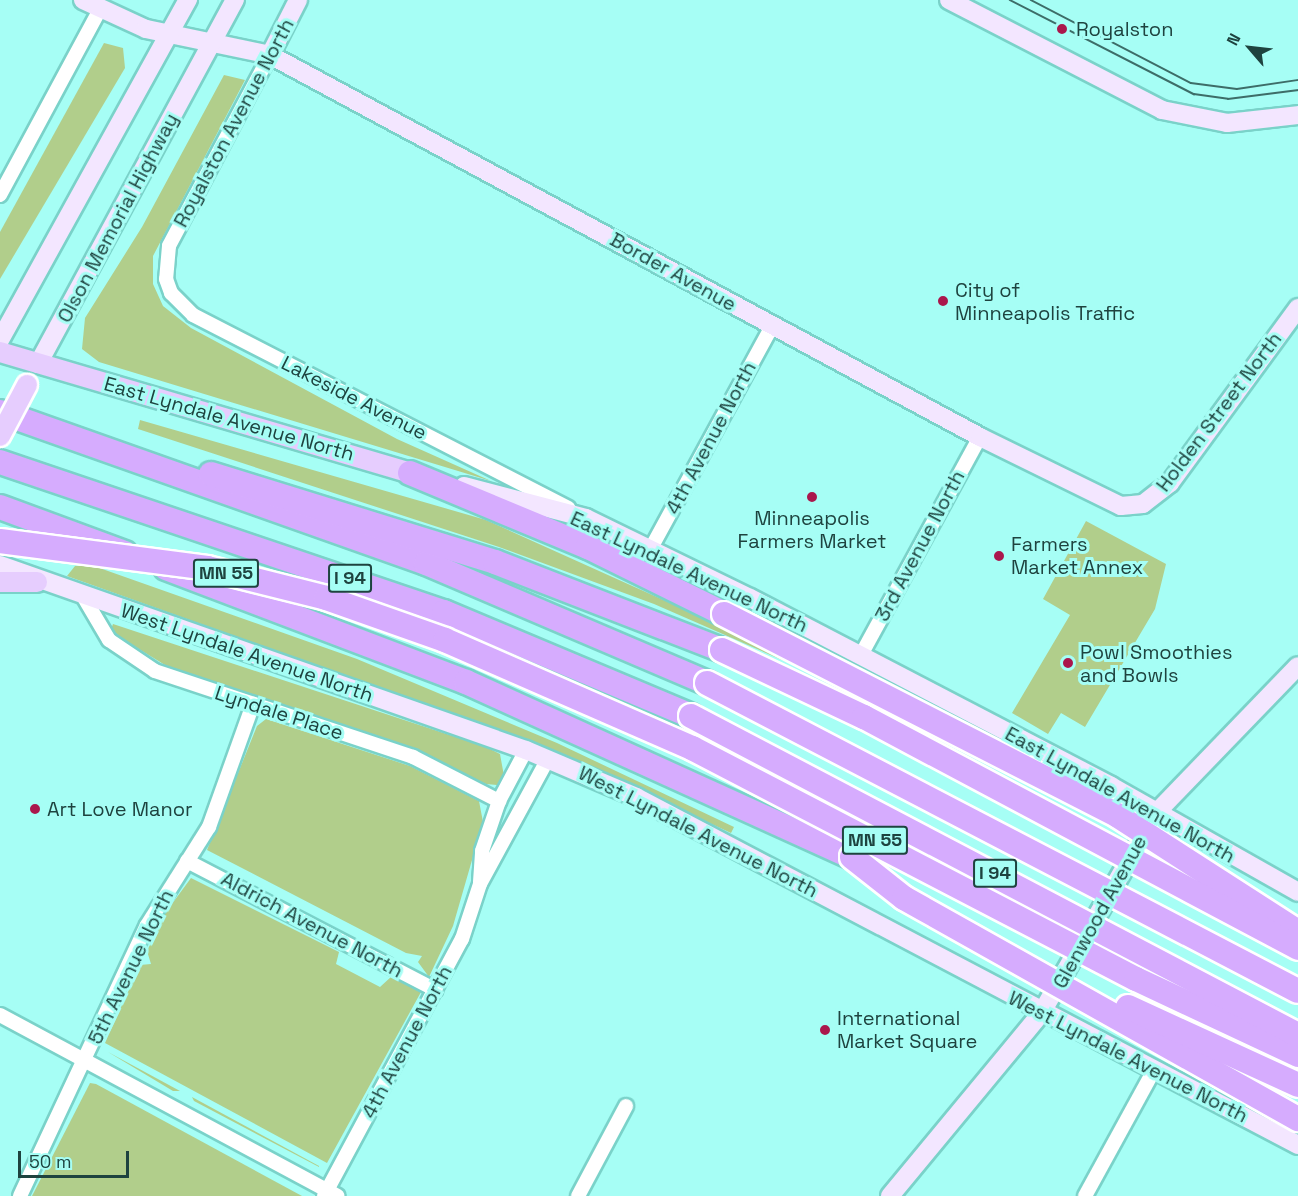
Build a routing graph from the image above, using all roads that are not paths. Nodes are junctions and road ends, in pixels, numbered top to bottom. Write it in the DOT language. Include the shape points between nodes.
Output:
graph roads {
  1 [pos="83,0"];
  2 [pos="188,0"];
  3 [pos="235,0"];
  4 [pos="298,0"];
  5 [pos="949,0"];
  6 [pos="100,9"];
  7 [pos="171,33"];
  8 [pos="213,40"];
  9 [pos="270,56"];
  10 [pos="1298,116"];
  11 [pos="0,195"];
  12 [pos="169,246"];
  13 [pos="1298,308"];
  14 [pos="772,326"];
  15 [pos="0,340"];
  16 [pos="0,352"];
  17 [pos="38,364"];
  18 [pos="0,412"];
  19 [pos="0,436"];
  20 [pos="980,437"];
  21 [pos="120,452"];
  22 [pos="0,462"];
  23 [pos="410,472"];
  24 [pos="1132,506"];
  25 [pos="0,507"];
  26 [pos="586,518"];
  27 [pos="0,541"];
  28 [pos="651,550"];
  29 [pos="0,565"];
  30 [pos="0,582"];
  31 [pos="37,582"];
  32 [pos="83,596"];
  33 [pos="861,656"];
  34 [pos="1298,666"];
  35 [pos="253,704"];
  36 [pos="526,750"];
  37 [pos="548,759"];
  38 [pos="499,801"];
  39 [pos="1156,813"];
  40 [pos="852,857"];
  41 [pos="188,861"];
  42 [pos="480,884"];
  43 [pos="1298,892"];
  44 [pos="1298,932"];
  45 [pos="1298,948"];
  46 [pos="435,990"];
  47 [pos="1298,991"];
  48 [pos="1042,1012"];
  49 [pos="0,1015"];
  50 [pos="1298,1035"];
  51 [pos="1298,1055"];
  52 [pos="85,1060"];
  53 [pos="1154,1070"];
  54 [pos="1298,1085"];
  55 [pos="626,1106"];
  56 [pos="1298,1119"];
  57 [pos="1298,1145"];
  58 [pos="330,1194"];
  59 [pos="20,1196"];
  60 [pos="578,1196"];
  61 [pos="890,1196"];
  62 [pos="1085,1196"];
  1 -- 6 [label="main road, Border Avenue"];
  2 -- 7 [label="main road"];
  3 -- 8 [label="main road, Olson Memorial Highway"];
  4 -- 9 [label="main road, Royalston Avenue North"];
  5 -- 10 [label="main road" via="1162,110 1227,123"];
  6 -- 7 [label="main road, Border Avenue"];
  6 -- 11 [label="street"];
  7 -- 8 [label="main road, Border Avenue"];
  7 -- 15 [label="main road"];
  8 -- 9 [label="main road, Border Avenue"];
  8 -- 17 [label="main road, Olson Memorial Highway"];
  9 -- 12 [label="street, Royalston Avenue North"];
  9 -- 14 [label="main road, Border Avenue"];
  12 -- 26 [label="street, Lakeside Avenue" via="166,279 176,299 193,315"];
  13 -- 24 [label="main road, Holden Street North" via="1170,483 1153,498"];
  14 -- 20 [label="main road, Border Avenue"];
  14 -- 28 [label="street, 4th Avenue North"];
  16 -- 17 [label="main road, East Lyndale Avenue North"];
  17 -- 19 [label="main road, Olson Memorial Highway, bridge"];
  17 -- 23 [label="main road, East Lyndale Avenue North"];
  18 -- 21 [label="highway, I 94"];
  20 -- 24 [label="main road, Border Avenue" via="1098,499"];
  20 -- 33 [label="street, 3rd Avenue North"];
  21 -- 45 [label="highway, bridge" via="272,489 468,552 722,650 864,717"];
  21 -- 47 [label="highway, I 94, bridge" via="435,567 707,682"];
  22 -- 50 [label="highway, I 94, bridge" via="444,612 691,716"];
  23 -- 26 [label="main road, East Lyndale Avenue North"];
  23 -- 44 [label="highway, bridge" via="605,554 1118,816"];
  25 -- 40 [label="highway" via="421,663 720,794"];
  26 -- 28 [label="main road, East Lyndale Avenue North"];
  27 -- 51 [label="highway, MN 55, bridge" via="207,568 326,598 445,640 729,766 1126,974"];
  28 -- 33 [label="main road, East Lyndale Avenue North"];
  29 -- 31 [label="main road, West Lyndale Avenue North"];
  30 -- 31 [label="main road"];
  31 -- 32 [label="main road, West Lyndale Avenue North"];
  32 -- 35 [label="street, Lyndale Place" via="110,640 135,659"];
  32 -- 36 [label="main road, West Lyndale Avenue North"];
  33 -- 39 [label="main road, East Lyndale Avenue North"];
  34 -- 39 [label="main road, Glenwood Avenue"];
  35 -- 38 [label="street, Lyndale Place" via="413,757"];
  35 -- 41 [label="street, 5th Avenue North" via="218,805"];
  36 -- 37 [label="main road, West Lyndale Avenue North"];
  36 -- 38 [label="street, 4th Avenue North"];
  37 -- 42 [label="street, 4th Avenue North"];
  37 -- 48 [label="main road, West Lyndale Avenue North" via="647,802"];
  38 -- 42 [label="street, 4th Avenue North" via="482,851"];
  39 -- 43 [label="main road, East Lyndale Avenue North"];
  39 -- 48 [label="main road, Glenwood Avenue"];
  40 -- 54 [label="highway, bridge" via="1116,1001"];
  40 -- 56 [label="highway, bridge" via="904,898"];
  41 -- 46 [label="street, Aldrich Avenue North"];
  41 -- 52 [label="street, 5th Avenue North" via="147,925"];
  42 -- 46 [label="street, 4th Avenue North" via="462,939"];
  46 -- 58 [label="street, 4th Avenue North"];
  48 -- 53 [label="main road, West Lyndale Avenue North"];
  48 -- 61 [label="main road, Glenwood Avenue"];
  49 -- 52 [label="street"];
  52 -- 58 [label="street"];
  52 -- 59 [label="street, 5th Avenue North"];
  53 -- 57 [label="main road, West Lyndale Avenue North"];
  53 -- 62 [label="street"];
  55 -- 60 [label="street"];
}
